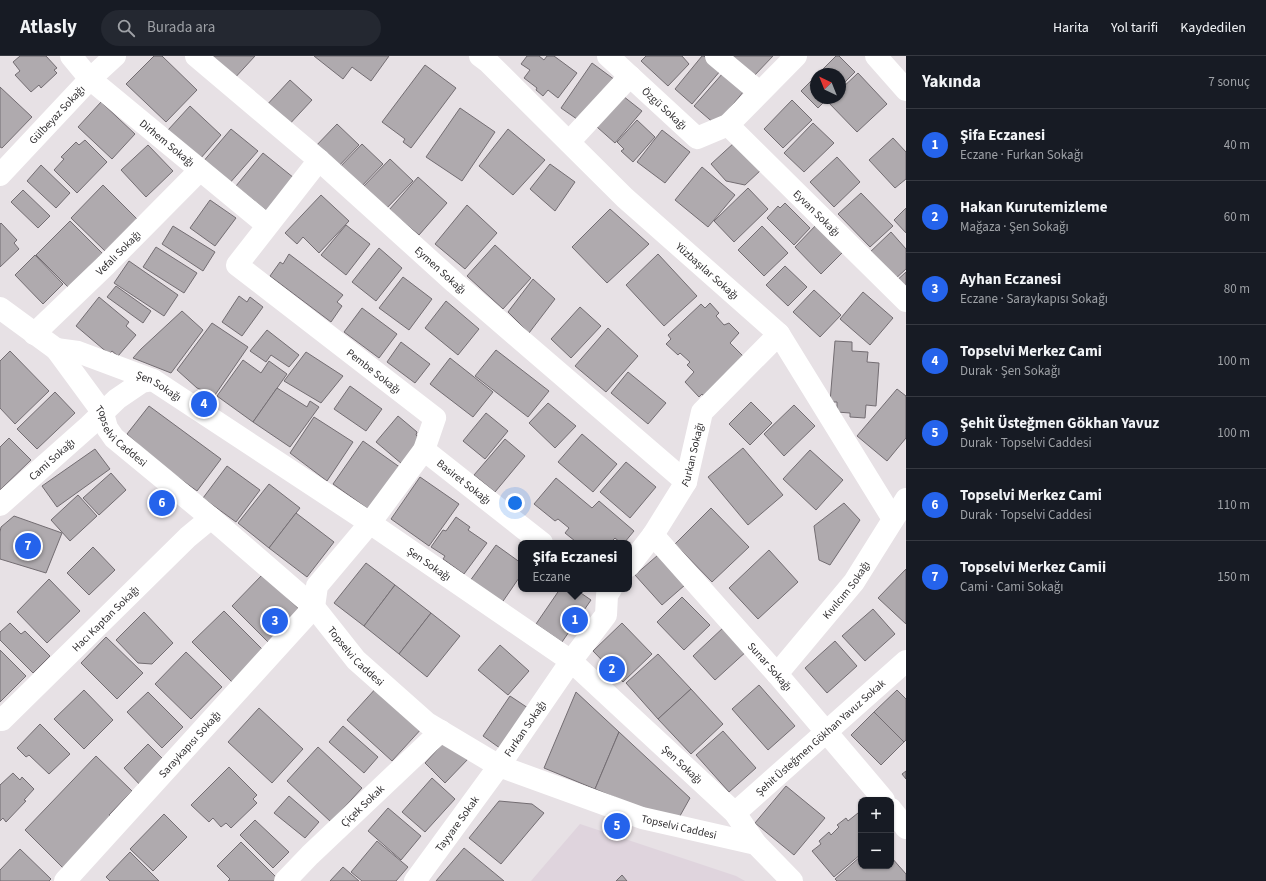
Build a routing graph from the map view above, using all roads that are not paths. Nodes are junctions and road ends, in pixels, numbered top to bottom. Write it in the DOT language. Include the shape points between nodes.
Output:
graph roads {
  1 [pos="70,56"];
  2 [pos="115,56"];
  3 [pos="196,56"];
  4 [pos="608,56"];
  5 [pos="716,56"];
  6 [pos="796,56"];
  7 [pos="876,56"];
  8 [pos="487,58"];
  9 [pos="630,76"];
  10 [pos="90,79"];
  11 [pos="906,90"];
  12 [pos="759,92"];
  13 [pos="728,125"];
  14 [pos="569,142"];
  15 [pos="319,160"];
  16 [pos="200,170"];
  17 [pos="0,175"];
  18 [pos="267,225"];
  19 [pos="906,301"];
  20 [pos="0,308"];
  21 [pos="34,334"];
  22 [pos="779,334"];
  23 [pos="56,349"];
  24 [pos="153,380"];
  25 [pos="103,413"];
  26 [pos="424,450"];
  27 [pos="686,482"];
  28 [pos="906,499"];
  29 [pos="0,506"];
  30 [pos="211,518"];
  31 [pos="893,519"];
  32 [pos="370,523"];
  33 [pos="653,535"];
  34 [pos="538,540"];
  35 [pos="632,562"];
  36 [pos="606,592"];
  37 [pos="314,608"];
  38 [pos="571,661"];
  39 [pos="903,669"];
  40 [pos="777,674"];
  41 [pos="0,720"];
  42 [pos="441,731"];
  43 [pos="827,731"];
  44 [pos="499,766"];
  45 [pos="882,797"];
  46 [pos="734,813"];
  47 [pos="894,813"];
  48 [pos="906,828"];
  49 [pos="756,844"];
  50 [pos="65,881"];
  51 [pos="285,881"];
  52 [pos="415,881"];
  53 [pos="792,881"];
  1 -- 10 [label="street, Dirhem Sokağı"];
  2 -- 10 [label="street, Gülbeyaz Sokağı"];
  3 -- 15 [label="street, Eymen Sokağı"];
  4 -- 9 [label="street, Özgü Sokağı"];
  5 -- 12 [label="street"];
  6 -- 12 [label="street"];
  7 -- 11 [label="street"];
  8 -- 14 [label="street, Yüzbaşılar Sokağı"];
  9 -- 13 [label="street, Özgü Sokağı" via="697,138"];
  9 -- 14 [label="street"];
  10 -- 16 [label="street, Dirhem Sokağı"];
  10 -- 17 [label="street, Gülbeyaz Sokağı"];
  12 -- 13 [label="street"];
  13 -- 19 [label="street, Eyvan Sokağı"];
  14 -- 22 [label="street, Yüzbaşılar Sokağı" via="625,198"];
  15 -- 18 [label="street, Pembe Sokağı"];
  15 -- 27 [label="street, Eymen Sokağı" via="455,283"];
  16 -- 18 [label="street, Dirhem Sokağı"];
  16 -- 21 [label="street, Vefalı Sokağı"];
  18 -- 26 [label="street, Pembe Sokağı" via="237,265 435,418"];
  20 -- 21 [label="street, Topselvi Caddesi"];
  21 -- 23 [label="street, Topselvi Caddesi"];
  22 -- 27 [label="street, Furkan Sokağı" via="702,412"];
  22 -- 31 [label="street, Yüzbaşılar Sokağı"];
  23 -- 24 [label="street, Şen Sokağı" via="78,352"];
  23 -- 25 [label="street, Topselvi Caddesi"];
  24 -- 25 [label="street, Cami Sokağı" via="142,382 132,388"];
  24 -- 32 [label="street, Şen Sokağı"];
  25 -- 29 [label="street, Cami Sokağı"];
  25 -- 30 [label="street, Topselvi Caddesi" via="114,438"];
  26 -- 32 [label="street, Pembe Sokağı"];
  26 -- 34 [label="street, Basiret Sokağı"];
  27 -- 33 [label="street, Furkan Sokağı"];
  28 -- 31 [label="street, Kıvılcım Sokağı"];
  30 -- 37 [label="street, Topselvi Caddesi"];
  30 -- 41 [label="street, Hacı Kaptan Sokağı" via="188,537"];
  31 -- 40 [label="street, Kıvılcım Sokağı" via="854,582"];
  32 -- 37 [label="street, Pembe Sokağı" via="317,586"];
  32 -- 38 [label="street, Şen Sokağı"];
  33 -- 35 [label="street, Furkan Sokağı"];
  33 -- 40 [label="street, Sunar Sokağı"];
  36 -- 38 [label="street, Furkan Sokağı" via="606,615"];
  37 -- 42 [label="street, Topselvi Caddesi" via="356,660 427,723"];
  37 -- 50 [label="street, Saraykapısı Sokağı"];
  38 -- 44 [label="street, Furkan Sokağı"];
  38 -- 46 [label="street, Şen Sokağı"];
  39 -- 43 [label="street, Şehit Üsteğmen Gökhan Yavuz Sokak"];
  40 -- 43 [label="street, Sunar Sokağı"];
  42 -- 44 [label="street, Topselvi Caddesi"];
  42 -- 51 [label="street, Çiçek Sokak"];
  43 -- 45 [label="street, Sunar Sokağı"];
  43 -- 46 [label="street, Şehit Üsteğmen Gökhan Yavuz Sokak"];
  44 -- 49 [label="street, Topselvi Caddesi" via="642,818"];
  44 -- 52 [label="street, Tayyare Sokak"];
  46 -- 49 [label="street, Şen Sokağı"];
  47 -- 48 [label="street"];
  49 -- 53 [label="street"];
}
